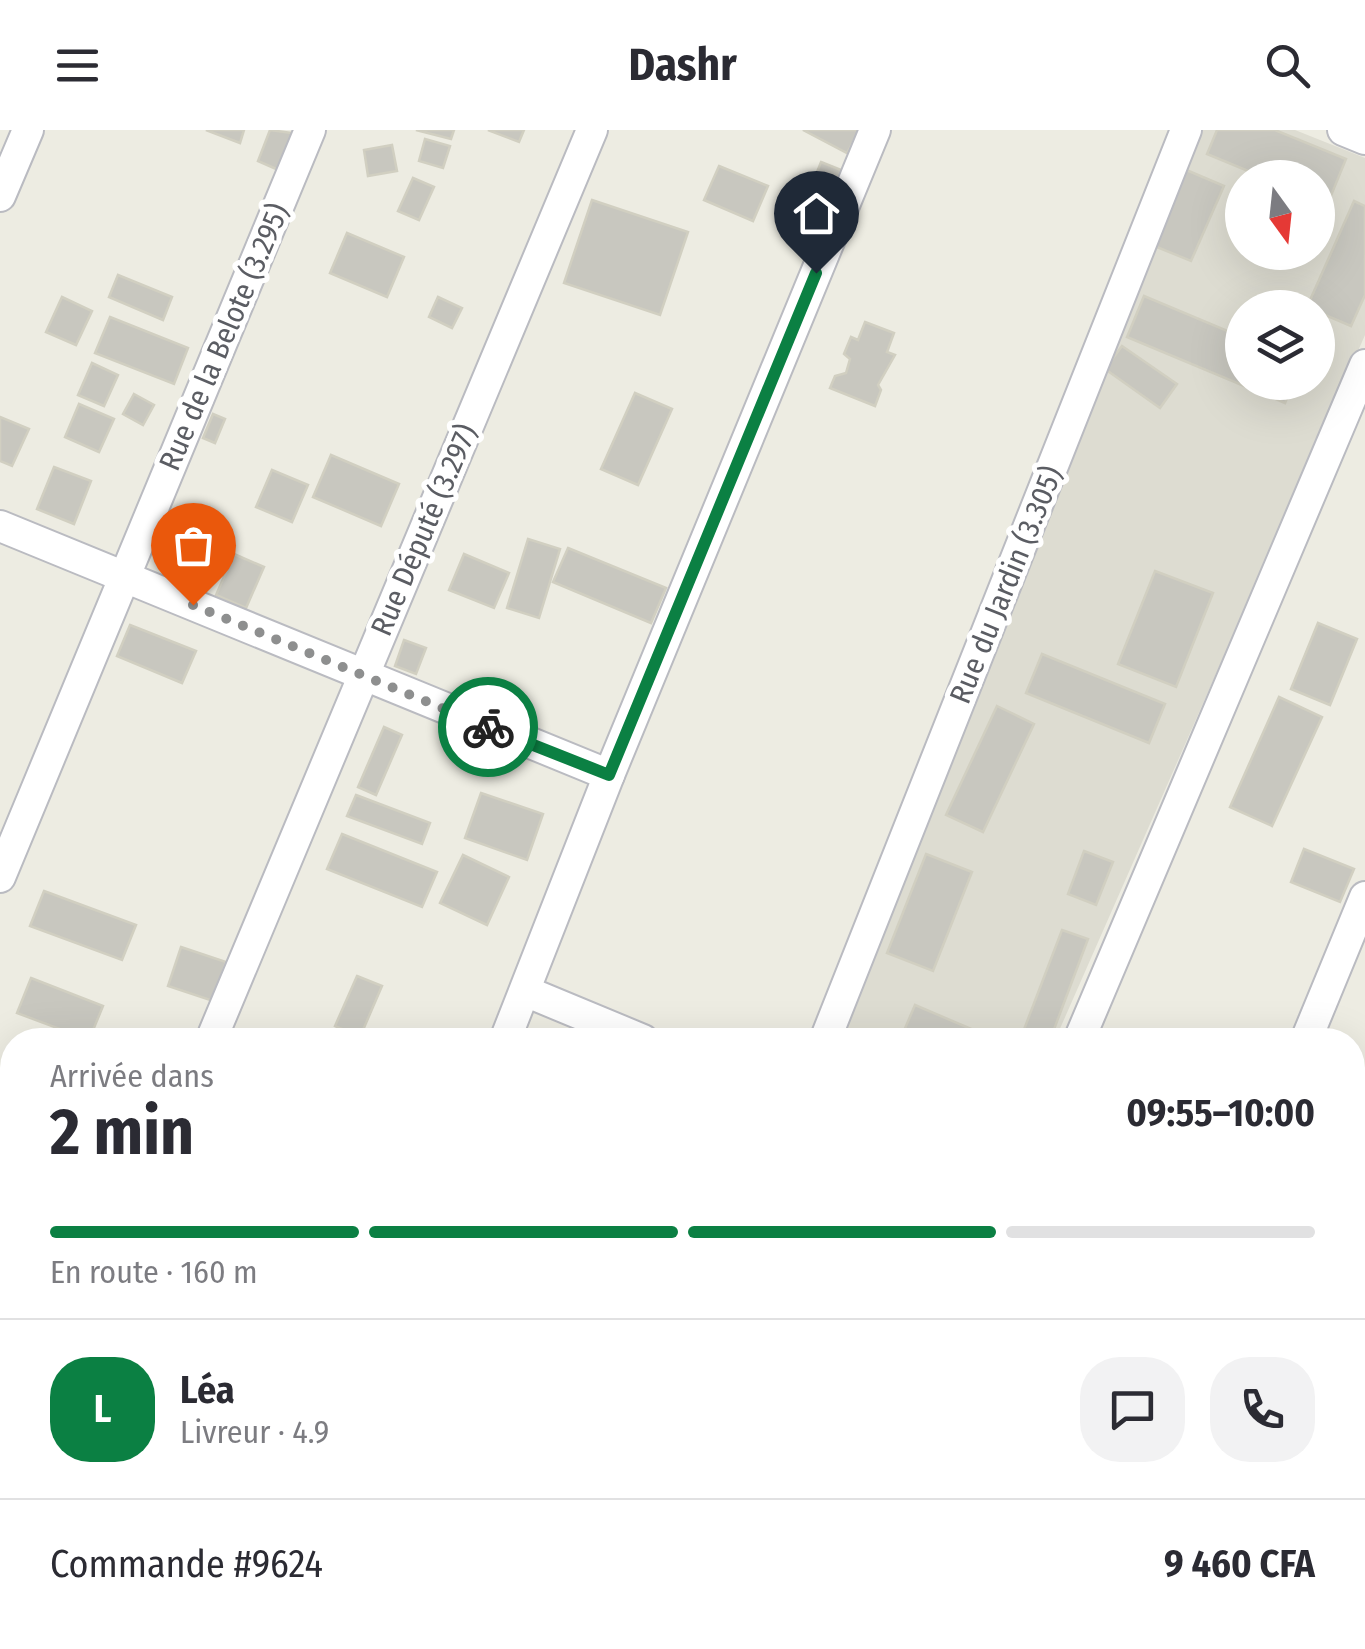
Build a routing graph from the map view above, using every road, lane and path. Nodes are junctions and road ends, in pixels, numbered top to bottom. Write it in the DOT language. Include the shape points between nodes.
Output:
graph roads {
  1 [pos="28,130"];
  2 [pos="310,130"];
  3 [pos="592,130"];
  4 [pos="875,130"];
  5 [pos="1186,130"];
  6 [pos="1343,130"];
  7 [pos="1365,139"];
  8 [pos="0,196"];
  9 [pos="1365,364"];
  10 [pos="0,526"];
  11 [pos="124,577"];
  12 [pos="363,676"];
  13 [pos="609,775"];
  14 [pos="0,877"];
  15 [pos="1365,897"];
  16 [pos="525,991"];
  17 [pos="216,1028"];
  18 [pos="510,1028"];
  19 [pos="614,1028"];
  20 [pos="830,1028"];
  21 [pos="1084,1028"];
  22 [pos="1311,1028"];
  1 -- 8 [label="street"];
  2 -- 11 [label="street, Rue de la Belote (3.295)"];
  3 -- 12 [label="street, Rue Député (3.297)"];
  4 -- 13 [label="street"];
  5 -- 20 [label="street, Rue du Jardin (3.305)"];
  6 -- 7 [label="street"];
  9 -- 21 [label="street"];
  10 -- 11 [label="street"];
  11 -- 12 [label="street"];
  11 -- 14 [label="street, Rue de la Belote (3.295)"];
  12 -- 13 [label="street"];
  12 -- 17 [label="street, Rue Député (3.297)"];
  13 -- 16 [label="street"];
  15 -- 22 [label="street"];
  16 -- 18 [label="street"];
  16 -- 19 [label="street"];
}
